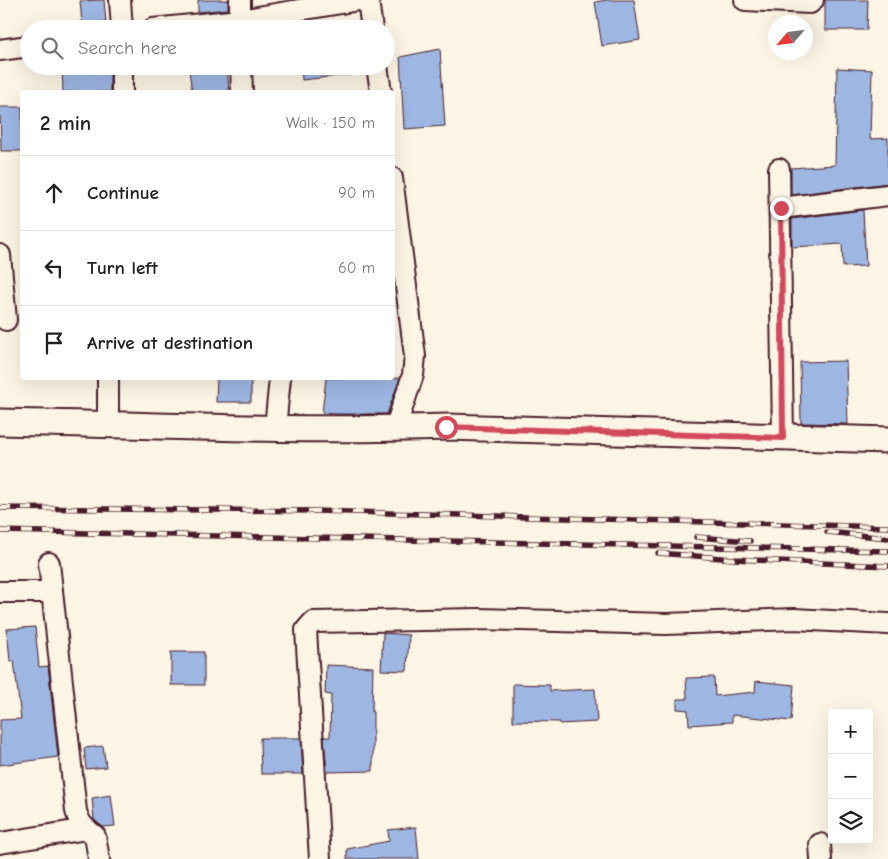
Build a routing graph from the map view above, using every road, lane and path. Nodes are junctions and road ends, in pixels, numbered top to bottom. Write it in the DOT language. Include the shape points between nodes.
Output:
graph roads {
  1 [pos="120,0"];
  2 [pos="240,0"];
  3 [pos="359,0"];
  4 [pos="368,0"];
  5 [pos="745,0"];
  6 [pos="813,0"];
  7 [pos="121,20"];
  8 [pos="240,20"];
  9 [pos="264,20"];
  10 [pos="371,20"];
  11 [pos="20,47"];
  12 [pos="0,50"];
  13 [pos="122,75"];
  14 [pos="241,75"];
  15 [pos="378,75"];
  16 [pos="122,90"];
  17 [pos="242,90"];
  18 [pos="381,90"];
  19 [pos="780,169"];
  20 [pos="888,195"];
  21 [pos="395,201"];
  22 [pos="781,208"];
  23 [pos="0,255"];
  24 [pos="6,320"];
  25 [pos="108,380"];
  26 [pos="280,380"];
  27 [pos="0,422"];
  28 [pos="108,424"];
  29 [pos="276,428"];
  30 [pos="395,429"];
  31 [pos="783,438"];
  32 [pos="888,440"];
  33 [pos="49,562"];
  34 [pos="0,592"];
  35 [pos="52,592"];
  36 [pos="888,624"];
  37 [pos="87,830"];
  38 [pos="0,842"];
  39 [pos="99,859"];
  40 [pos="320,859"];
  1 -- 7 [label="street"];
  2 -- 8 [label="street"];
  3 -- 9 [label="street"];
  4 -- 10 [label="street"];
  5 -- 6 [label="street" via="810,3"];
  11 -- 12 [label="street"];
  13 -- 16 [label="street"];
  14 -- 17 [label="street"];
  15 -- 18 [label="street"];
  19 -- 22 [label="street"];
  20 -- 22 [label="street"];
  21 -- 30 [label="street" via="415,356 413,375"];
  22 -- 31 [label="street"];
  23 -- 24 [label="street"];
  25 -- 28 [label="street"];
  26 -- 29 [label="street"];
  27 -- 28 [label="street"];
  28 -- 29 [label="street"];
  29 -- 30 [label="street"];
  30 -- 31 [label="street" via="446,427"];
  31 -- 32 [label="street"];
  33 -- 35 [label="street"];
  34 -- 35 [label="street"];
  35 -- 37 [label="street" via="76,811 78,820"];
  36 -- 40 [label="street" via="794,619 666,624 479,619 313,622 306,630"];
  37 -- 38 [label="street"];
  37 -- 39 [label="street" via="95,836"];
}
